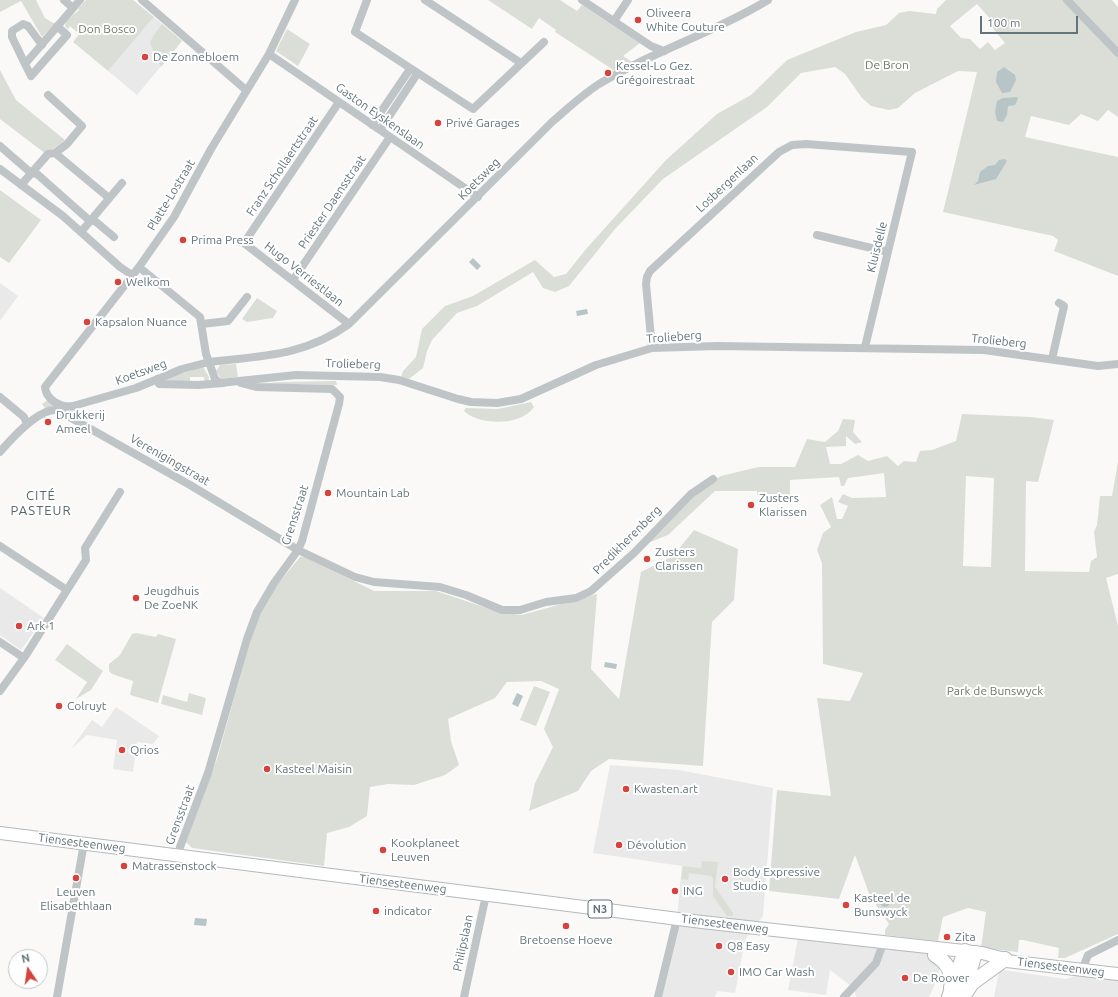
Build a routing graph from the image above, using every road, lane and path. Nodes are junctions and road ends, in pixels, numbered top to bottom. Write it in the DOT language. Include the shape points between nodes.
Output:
graph roads {
  1 [pos="64,0"];
  2 [pos="80,0"];
  3 [pos="142,0"];
  4 [pos="295,0"];
  5 [pos="366,0"];
  6 [pos="424,0"];
  7 [pos="582,0"];
  8 [pos="628,0"];
  9 [pos="768,0"];
  10 [pos="1067,0"];
  11 [pos="73,8"];
  12 [pos="614,21"];
  13 [pos="57,26"];
  14 [pos="544,42"];
  15 [pos="42,45"];
  16 [pos="664,51"];
  17 [pos="1118,53"];
  18 [pos="269,54"];
  19 [pos="521,63"];
  20 [pos="25,64"];
  21 [pos="410,69"];
  22 [pos="417,74"];
  23 [pos="246,90"];
  24 [pos="48,95"];
  25 [pos="339,102"];
  26 [pos="372,125"];
  27 [pos="380,130"];
  28 [pos="390,137"];
  29 [pos="0,146"];
  30 [pos="912,152"];
  31 [pos="55,153"];
  32 [pos="0,169"];
  33 [pos="31,173"];
  34 [pos="122,183"];
  35 [pos="21,185"];
  36 [pos="478,197"];
  37 [pos="110,198"];
  38 [pos="90,221"];
  39 [pos="81,232"];
  40 [pos="817,235"];
  41 [pos="114,237"];
  42 [pos="244,243"];
  43 [pos="888,252"];
  44 [pos="139,267"];
  45 [pos="132,275"];
  46 [pos="293,280"];
  47 [pos="247,297"];
  48 [pos="1059,303"];
  49 [pos="202,324"];
  50 [pos="348,324"];
  51 [pos="652,348"];
  52 [pos="865,348"];
  53 [pos="1052,359"];
  54 [pos="209,362"];
  55 [pos="1118,364"];
  56 [pos="157,379"];
  57 [pos="220,383"];
  58 [pos="45,387"];
  59 [pos="0,397"];
  60 [pos="80,404"];
  61 [pos="26,421"];
  62 [pos="81,423"];
  63 [pos="0,452"];
  64 [pos="713,479"];
  65 [pos="120,492"];
  66 [pos="0,546"];
  67 [pos="298,550"];
  68 [pos="67,590"];
  69 [pos="0,642"];
  70 [pos="24,658"];
  71 [pos="0,691"];
  72 [pos="0,833"];
  73 [pos="84,844"];
  74 [pos="179,857"];
  75 [pos="486,895"];
  76 [pos="677,919"];
  77 [pos="807,934"];
  78 [pos="1118,940"];
  79 [pos="881,949"];
  80 [pos="936,955"];
  81 [pos="969,955"];
  82 [pos="1005,960"];
  83 [pos="1082,970"];
  84 [pos="1118,974"];
  85 [pos="57,997"];
  86 [pos="464,997"];
  87 [pos="658,997"];
  88 [pos="844,997"];
  89 [pos="956,997"];
  1 -- 11 [label="street"];
  2 -- 11 [label="street"];
  3 -- 23 [label="street"];
  4 -- 18 [label="street, Platte-Lostraat"];
  5 -- 21 [label="street" via="354,32"];
  6 -- 19 [label="street"];
  7 -- 12 [label="street"];
  8 -- 12 [label="street"];
  9 -- 16 [label="street, Koetsweg" via="720,27"];
  10 -- 17 [label="street"];
  11 -- 13 [label="street"];
  12 -- 16 [label="street" via="651,46"];
  13 -- 15 [label="street"];
  13 -- 20 [label="street" via="67,35 31,76"];
  14 -- 19 [label="street"];
  15 -- 20 [label="street"];
  15 -- 20 [label="street" via="28,26 23,24 12,30 12,37"];
  16 -- 36 [label="street, Koetsweg" via="585,94 552,122"];
  18 -- 23 [label="street, Platte-Lostraat"];
  18 -- 25 [label="street, Gaston Eyskenslaan"];
  19 -- 22 [label="street" via="473,109"];
  21 -- 22 [label="street"];
  21 -- 26 [label="street"];
  22 -- 27 [label="street"];
  23 -- 44 [label="street, Platte-Lostraat" via="174,217"];
  24 -- 31 [label="street" via="82,126 67,144"];
  25 -- 26 [label="street, Gaston Eyskenslaan"];
  25 -- 42 [label="street, Franz Schollaertstraat"];
  26 -- 27 [label="street, Gaston Eyskenslaan"];
  27 -- 28 [label="street, Gaston Eyskenslaan"];
  28 -- 36 [label="street, Gaston Eyskenslaan"];
  28 -- 46 [label="street, Priester Daensstraat"];
  29 -- 33 [label="street"];
  30 -- 43 [label="street, Kluisdelle"];
  30 -- 51 [label="street, Losbergenlaan" via="806,144 792,145 778,152 650,270 646,284"];
  31 -- 33 [label="street" via="48,154"];
  31 -- 37 [label="street"];
  32 -- 35 [label="street"];
  33 -- 35 [label="street"];
  33 -- 38 [label="street" via="37,174"];
  34 -- 37 [label="street"];
  35 -- 39 [label="street"];
  36 -- 50 [label="street, Koetsweg"];
  37 -- 38 [label="street"];
  38 -- 39 [label="street"];
  38 -- 41 [label="street"];
  39 -- 45 [label="street"];
  40 -- 43 [label="street"];
  42 -- 46 [label="street, Hugo Verriestlaan"];
  43 -- 52 [label="street, Kluisdelle"];
  44 -- 45 [label="street, Platte-Lostraat"];
  44 -- 49 [label="street" via="196,312"];
  45 -- 58 [label="street, Platte-Lostraat"];
  46 -- 50 [label="street, Hugo Verriestlaan"];
  47 -- 49 [label="street" via="228,321"];
  48 -- 53 [label="street" via="1064,306"];
  49 -- 54 [label="street"];
  50 -- 54 [label="street, Koetsweg" via="326,339 300,349"];
  51 -- 52 [label="street, Trolieberg"];
  51 -- 57 [label="street, Trolieberg" via="596,365 521,399 497,403 471,402 399,380 380,377 296,375"];
  52 -- 53 [label="street, Trolieberg" via="984,350"];
  53 -- 55 [label="street, Trolieberg" via="1098,366"];
  54 -- 56 [label="street, Koetsweg"];
  54 -- 57 [label="street" via="212,374"];
  56 -- 57 [label="street, Grensstraat" via="159,384"];
  56 -- 60 [label="street, Koetsweg" via="136,388"];
  57 -- 67 [label="street, Grensstraat" via="246,383 256,387 327,388 332,389 340,397"];
  58 -- 60 [label="street, Koetsweg" via="49,399 65,406"];
  59 -- 61 [label="street"];
  60 -- 62 [label="street" via="78,417"];
  61 -- 62 [label="street, Verenigingstraat" via="52,409"];
  61 -- 63 [label="street"];
  62 -- 67 [label="street, Verenigingstraat"];
  64 -- 67 [label="street, Predikherenberg" via="691,494 634,553 591,591 576,598 546,602 520,610 502,610 440,587 374,582 355,577"];
  65 -- 68 [label="street" via="85,548 86,560"];
  66 -- 68 [label="street"];
  67 -- 74 [label="street, Grensstraat" via="257,612 208,773 180,847"];
  68 -- 70 [label="street"];
  69 -- 70 [label="street"];
  70 -- 71 [label="street"];
  72 -- 73 [label="main road, Tiensesteenweg / N3"];
  73 -- 74 [label="main road, Tiensesteenweg / N3"];
  73 -- 85 [label="street"];
  74 -- 75 [label="main road, Tiensesteenweg / N3"];
  75 -- 76 [label="main road, Tiensesteenweg / N3"];
  75 -- 86 [label="street, Philipslaan"];
  76 -- 77 [label="main road, Tiensesteenweg / N3"];
  76 -- 87 [label="street"];
  77 -- 79 [label="main road, Tiensesteenweg / N3" via="838,944"];
  77 -- 81 [label="main road, Tiensesteenweg / N3"];
  78 -- 83 [label="street" via="1088,955"];
  79 -- 80 [label="main road, Tiensesteenweg / N3"];
  79 -- 88 [label="street" via="876,963"];
  80 -- 81 [label="main road, Tiensesteenweg / N3"];
  80 -- 89 [label="highway" via="945,962"];
  81 -- 82 [label="main road, Tiensesteenweg / N3"];
  81 -- 89 [label="highway"];
  82 -- 83 [label="main road, Tiensesteenweg / N3"];
  82 -- 89 [label="highway"];
  83 -- 84 [label="main road, Tiensesteenweg / N3"];
}
